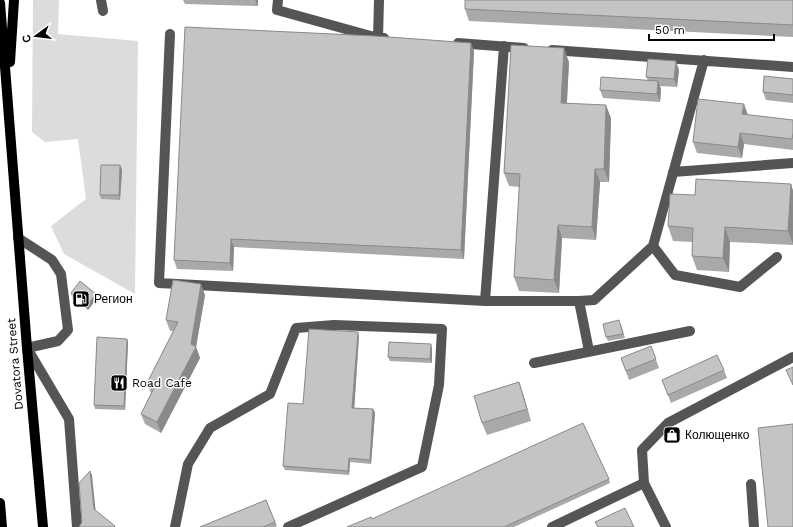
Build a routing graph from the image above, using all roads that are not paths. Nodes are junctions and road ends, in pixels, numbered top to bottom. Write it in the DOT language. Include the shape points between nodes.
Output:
graph roads {
  1 [pos="14,0"];
  2 [pos="101,0"];
  3 [pos="278,0"];
  4 [pos="379,0"];
  5 [pos="0,3"];
  6 [pos="102,11"];
  7 [pos="170,34"];
  8 [pos="378,38"];
  9 [pos="393,39"];
  10 [pos="448,42"];
  11 [pos="504,46"];
  12 [pos="704,60"];
  13 [pos="793,67"];
  14 [pos="7,102"];
  15 [pos="793,164"];
  16 [pos="673,172"];
  17 [pos="18,238"];
  18 [pos="653,246"];
  19 [pos="777,257"];
  20 [pos="485,301"];
  21 [pos="579,301"];
  22 [pos="690,331"];
  23 [pos="27,348"];
  24 [pos="589,351"];
  25 [pos="793,357"];
  26 [pos="534,362"];
  27 [pos="644,483"];
  28 [pos="751,484"];
  29 [pos="0,503"];
  30 [pos="1,522"];
  31 [pos="43,527"];
  32 [pos="77,527"];
  33 [pos="175,527"];
  34 [pos="288,527"];
  35 [pos="552,527"];
  36 [pos="666,527"];
  37 [pos="754,527"];
  1 -- 14 [label="main road"];
  2 -- 6 [label="lane"];
  3 -- 8 [label="lane" via="277,10"];
  4 -- 8 [label="lane"];
  5 -- 14 [label="main road"];
  7 -- 20 [label="lane" via="159,283"];
  8 -- 9 [label="lane"];
  10 -- 11 [label="lane"];
  11 -- 12 [label="lane"];
  11 -- 20 [label="lane"];
  12 -- 13 [label="lane"];
  12 -- 16 [label="lane"];
  14 -- 17 [label="main road, Dovatora Street"];
  15 -- 16 [label="lane"];
  16 -- 18 [label="lane"];
  17 -- 23 [label="main road, Dovatora Street"];
  17 -- 23 [label="lane" via="52,260 61,274 68,330 58,341"];
  18 -- 19 [label="lane" via="675,275 740,287"];
  18 -- 21 [label="lane" via="594,300"];
  20 -- 21 [label="lane"];
  21 -- 24 [label="lane"];
  22 -- 24 [label="lane"];
  23 -- 31 [label="main road, Dovatora Street"];
  23 -- 32 [label="lane" via="69,419"];
  24 -- 26 [label="lane"];
  25 -- 27 [label="lane" via="668,423 642,450"];
  27 -- 35 [label="lane"];
  27 -- 36 [label="lane"];
  28 -- 37 [label="lane"];
  29 -- 30 [label="main road"];
  33 -- 34 [label="lane" via="188,464 210,428 270,394 296,328 334,325 442,329 439,385 422,468"];
}
